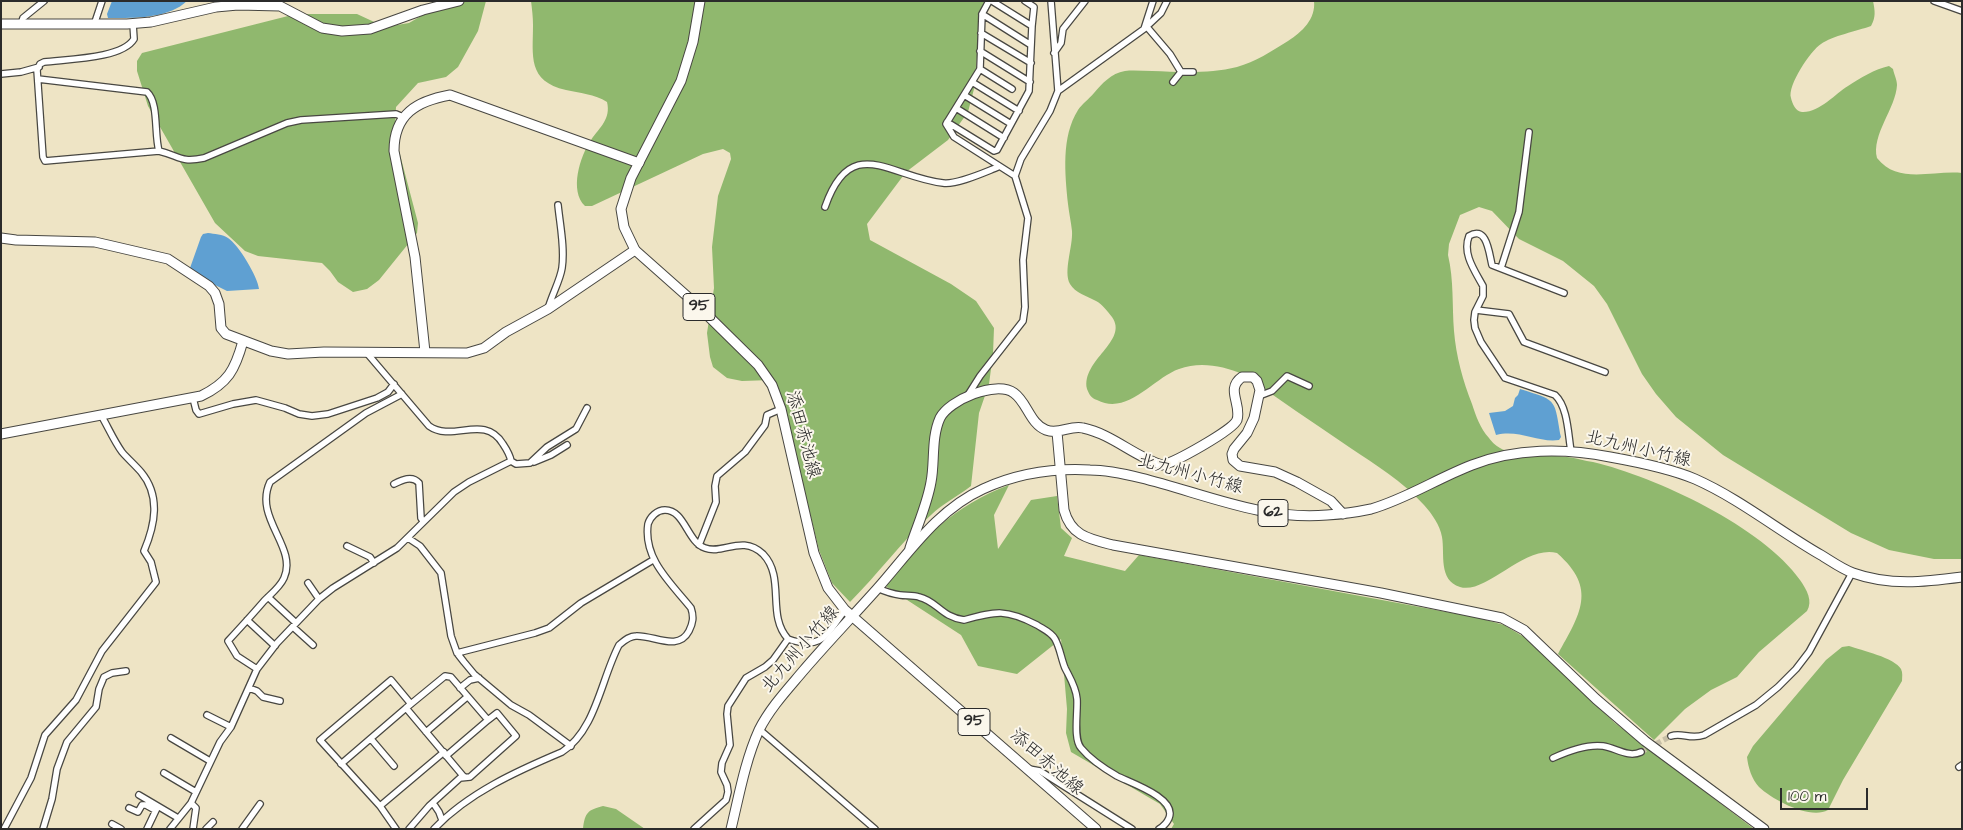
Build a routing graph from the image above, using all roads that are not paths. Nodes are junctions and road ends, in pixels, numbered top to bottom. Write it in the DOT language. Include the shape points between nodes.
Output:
graph roads {
  1 [pos="44,1"];
  2 [pos="102,1"];
  3 [pos="459,1"];
  4 [pos="700,1"];
  5 [pos="1024,1"];
  6 [pos="1051,1"];
  7 [pos="1085,1"];
  8 [pos="1153,1"];
  9 [pos="1168,1"];
  10 [pos="1934,1"];
  11 [pos="994,2"];
  12 [pos="282,3"];
  13 [pos="1962,11"];
  14 [pos="982,14"];
  15 [pos="1,24"];
  16 [pos="21,24"];
  17 [pos="133,24"];
  18 [pos="94,25"];
  19 [pos="1032,26"];
  20 [pos="1146,28"];
  21 [pos="981,34"];
  22 [pos="1031,46"];
  23 [pos="980,51"];
  24 [pos="1054,52"];
  25 [pos="1031,63"];
  26 [pos="38,67"];
  27 [pos="980,69"];
  28 [pos="1181,72"];
  29 [pos="1193,72"];
  30 [pos="1,74"];
  31 [pos="38,79"];
  32 [pos="972,82"];
  33 [pos="1030,82"];
  34 [pos="1173,82"];
  35 [pos="1012,88"];
  36 [pos="1058,91"];
  37 [pos="964,95"];
  38 [pos="956,108"];
  39 [pos="1019,110"];
  40 [pos="403,118"];
  41 [pos="947,122"];
  42 [pos="1011,124"];
  43 [pos="1528,132"];
  44 [pos="1004,138"];
  45 [pos="159,151"];
  46 [pos="639,163"];
  47 [pos="998,167"];
  48 [pos="1015,176"];
  49 [pos="558,205"];
  50 [pos="825,207"];
  51 [pos="1,238"];
  52 [pos="635,250"];
  53 [pos="1501,268"];
  54 [pos="1564,293"];
  55 [pos="548,308"];
  56 [pos="1476,310"];
  57 [pos="243,341"];
  58 [pos="366,352"];
  59 [pos="425,352"];
  60 [pos="1605,372"];
  61 [pos="394,384"];
  62 [pos="1309,386"];
  63 [pos="402,394"];
  64 [pos="968,395"];
  65 [pos="1259,396"];
  66 [pos="192,398"];
  67 [pos="587,408"];
  68 [pos="781,409"];
  69 [pos="101,415"];
  70 [pos="1057,432"];
  71 [pos="1,434"];
  72 [pos="568,445"];
  73 [pos="1571,451"];
  74 [pos="511,461"];
  75 [pos="530,463"];
  76 [pos="1061,470"];
  77 [pos="394,484"];
  78 [pos="1343,514"];
  79 [pos="423,521"];
  80 [pos="408,538"];
  81 [pos="699,545"];
  82 [pos="347,546"];
  83 [pos="910,548"];
  84 [pos="653,560"];
  85 [pos="374,562"];
  86 [pos="1852,573"];
  87 [pos="1962,577"];
  88 [pos="308,582"];
  89 [pos="877,588"];
  90 [pos="268,597"];
  91 [pos="319,599"];
  92 [pos="848,613"];
  93 [pos="247,620"];
  94 [pos="294,625"];
  95 [pos="788,639"];
  96 [pos="313,645"];
  97 [pos="275,646"];
  98 [pos="457,653"];
  99 [pos="257,669"];
  100 [pos="126,670"];
  101 [pos="478,678"];
  102 [pos="249,688"];
  103 [pos="460,688"];
  104 [pos="467,697"];
  105 [pos="280,701"];
  106 [pos="408,706"];
  107 [pos="207,715"];
  108 [pos="488,720"];
  109 [pos="231,727"];
  110 [pos="760,730"];
  111 [pos="426,732"];
  112 [pos="1671,736"];
  113 [pos="171,738"];
  114 [pos="371,738"];
  115 [pos="571,746"];
  116 [pos="1641,752"];
  117 [pos="445,754"];
  118 [pos="1553,758"];
  119 [pos="210,761"];
  120 [pos="342,764"];
  121 [pos="394,766"];
  122 [pos="1028,768"];
  123 [pos="164,773"];
  124 [pos="464,777"];
  125 [pos="196,792"];
  126 [pos="139,795"];
  127 [pos="191,803"];
  128 [pos="433,803"];
  129 [pos="260,804"];
  130 [pos="380,806"];
  131 [pos="129,808"];
  132 [pos="156,808"];
  133 [pos="178,818"];
  134 [pos="442,820"];
  135 [pos="213,822"];
  136 [pos="112,824"];
  137 [pos="4,829"];
  138 [pos="43,829"];
  139 [pos="121,829"];
  140 [pos="147,829"];
  141 [pos="170,829"];
  142 [pos="193,829"];
  143 [pos="206,829"];
  144 [pos="242,829"];
  145 [pos="396,829"];
  146 [pos="409,829"];
  147 [pos="434,829"];
  148 [pos="694,829"];
  149 [pos="731,829"];
  150 [pos="875,829"];
  151 [pos="1096,829"];
  152 [pos="1132,829"];
  153 [pos="1159,829"];
  154 [pos="1764,829"];
  1 -- 16 [label="street"];
  2 -- 18 [label="street"];
  3 -- 12 [label="street" via="370,29 342,31 322,28"];
  4 -- 46 [label="street, 添田赤池線 / 95" via="693,42 681,81"];
  5 -- 19 [label="street" via="1034,7"];
  6 -- 24 [label="street"];
  7 -- 24 [label="street" via="1062,29 1061,43"];
  8 -- 20 [label="street"];
  9 -- 20 [label="street"];
  10 -- 13 [label="street"];
  11 -- 14 [label="street"];
  11 -- 19 [label="street"];
  12 -- 17 [label="street" via="216,7"];
  14 -- 21 [label="street"];
  14 -- 22 [label="street"];
  15 -- 16 [label="street"];
  16 -- 18 [label="street"];
  17 -- 18 [label="street"];
  17 -- 26 [label="street" via="134,40 129,47 100,55 44,62"];
  19 -- 22 [label="street"];
  20 -- 28 [label="street" via="1170,54"];
  20 -- 36 [label="street"];
  21 -- 23 [label="street"];
  21 -- 25 [label="street"];
  22 -- 25 [label="street"];
  23 -- 27 [label="street"];
  23 -- 33 [label="street"];
  24 -- 36 [label="street"];
  25 -- 33 [label="street"];
  26 -- 30 [label="street"];
  26 -- 31 [label="street"];
  27 -- 32 [label="street"];
  27 -- 35 [label="street"];
  28 -- 29 [label="street"];
  28 -- 34 [label="street"];
  31 -- 45 [label="street" via="147,92 153,100"];
  31 -- 45 [label="street" via="44,161"];
  32 -- 37 [label="street"];
  32 -- 39 [label="street"];
  33 -- 39 [label="street" via="1030,91"];
  36 -- 48 [label="street"];
  37 -- 38 [label="street"];
  37 -- 42 [label="street"];
  38 -- 41 [label="street"];
  38 -- 44 [label="street"];
  39 -- 42 [label="street"];
  40 -- 45 [label="street" via="396,114 287,123 192,161"];
  40 -- 46 [label="street" via="422,102 450,95"];
  40 -- 59 [label="street" via="394,138 394,151 415,256"];
  41 -- 44 [label="street" via="992,150 997,150"];
  41 -- 47 [label="street" via="954,137"];
  42 -- 44 [label="street"];
  43 -- 53 [label="street" via="1518,212"];
  46 -- 52 [label="street, 添田赤池線 / 95" via="621,209 624,227"];
  47 -- 48 [label="street"];
  47 -- 50 [label="street" via="948,183 865,164 848,169 840,176"];
  48 -- 64 [label="street" via="1028,218 1023,260 1023,322"];
  49 -- 55 [label="street" via="562,268"];
  51 -- 57 [label="street" via="94,242 168,259 209,286 219,304 221,328 226,334"];
  52 -- 55 [label="street"];
  52 -- 68 [label="street, 添田赤池線 / 95" via="758,365 772,385"];
  53 -- 54 [label="street"];
  53 -- 56 [label="street" via="1492,265 1484,237 1479,233 1469,236 1466,250 1484,291"];
  55 -- 59 [label="street" via="484,348 468,353"];
  56 -- 60 [label="street" via="1509,314 1524,342"];
  56 -- 73 [label="street" via="1474,320 1478,336 1505,378 1555,395 1560,400"];
  57 -- 58 [label="street" via="288,354"];
  57 -- 66 [label="street" via="227,379 218,388"];
  58 -- 59 [label="street"];
  58 -- 61 [label="street"];
  61 -- 63 [label="street"];
  61 -- 66 [label="street" via="377,398 312,416 256,400 199,414"];
  62 -- 65 [label="street" via="1287,376 1272,391"];
  63 -- 74 [label="street" via="436,431 485,429 492,432 500,438"];
  63 -- 90 [label="street" via="366,413 270,482 266,491 266,508 286,563 284,578"];
  64 -- 70 [label="street" via="992,390 1012,391 1038,425"];
  64 -- 83 [label="street" via="941,416 937,426 931,483"];
  65 -- 70 [label="street" via="1259,386 1254,377 1238,380 1234,390 1238,416 1232,426 1169,464 1156,463 1083,428"];
  65 -- 78 [label="street" via="1250,426 1234,449 1233,460 1240,466 1275,472 1297,482 1331,501"];
  66 -- 69 [label="street"];
  67 -- 75 [label="street" via="576,429 547,447"];
  68 -- 81 [label="street" via="767,415 745,452 717,476 716,502"];
  68 -- 92 [label="street, 添田赤池線 / 95" via="814,553 828,588"];
  69 -- 71 [label="street"];
  69 -- 137 [label="street" via="122,452 149,484 154,499 151,535 144,552 151,562 156,582 102,651 76,700 45,735 31,778"];
  70 -- 76 [label="street"];
  72 -- 75 [label="street"];
  73 -- 78 [label="street, 北九州小竹線 / 62" via="1499,456 1444,476 1396,500"];
  73 -- 86 [label="street, 北九州小竹線 / 62" via="1610,457 1694,479"];
  74 -- 75 [label="street"];
  74 -- 79 [label="street" via="454,492"];
  76 -- 78 [label="street, 北九州小竹線 / 62" via="1121,474 1277,514"];
  76 -- 83 [label="street, 北九州小竹線 / 62" via="1015,478 982,490 942,516"];
  76 -- 154 [label="street" via="1067,522 1076,532 1091,540 1382,592 1502,618 1524,630 1645,741"];
  77 -- 79 [label="street" via="408,478 417,480"];
  79 -- 80 [label="street"];
  80 -- 85 [label="street"];
  80 -- 98 [label="street" via="420,546 441,573 451,636"];
  81 -- 84 [label="street" via="680,518 665,510 649,520 647,533"];
  81 -- 95 [label="street" via="706,549 750,546 762,553 776,578 779,624"];
  82 -- 85 [label="street"];
  83 -- 89 [label="street, 北九州小竹線 / 62"];
  84 -- 98 [label="street" via="581,603 549,628"];
  84 -- 115 [label="street" via="691,608 692,625 682,640 674,642 635,636 618,645 586,728"];
  85 -- 91 [label="street"];
  86 -- 87 [label="street, 北九州小竹線 / 62" via="1908,583"];
  86 -- 112 [label="street" via="1809,652 1778,687 1756,706 1704,735 1696,738"];
  88 -- 91 [label="street"];
  89 -- 92 [label="street, 北九州小竹線 / 62"];
  89 -- 153 [label="street" via="899,595 919,596 944,614 959,620 1008,612 1052,635 1076,689 1079,747 1101,765 1141,786 1169,806 1169,817"];
  90 -- 93 [label="street"];
  90 -- 94 [label="street"];
  91 -- 94 [label="street"];
  92 -- 95 [label="street" via="817,643"];
  92 -- 110 [label="street, 北九州小竹線 / 62" via="773,707"];
  92 -- 122 [label="street, 添田赤池線 / 95"];
  93 -- 97 [label="street"];
  93 -- 99 [label="street" via="228,641 237,656"];
  94 -- 96 [label="street"];
  94 -- 97 [label="street"];
  95 -- 148 [label="street" via="766,667 746,678 728,706 730,745 721,772 728,792 726,800"];
  97 -- 99 [label="street"];
  98 -- 101 [label="street"];
  99 -- 102 [label="street"];
  100 -- 138 [label="street" via="104,677 96,707 67,742"];
  101 -- 103 [label="street"];
  101 -- 115 [label="street"];
  102 -- 105 [label="street" via="262,697"];
  102 -- 109 [label="street"];
  103 -- 104 [label="street"];
  103 -- 106 [label="street" via="451,677 445,676"];
  104 -- 108 [label="street"];
  104 -- 111 [label="street"];
  106 -- 111 [label="street"];
  106 -- 114 [label="street"];
  106 -- 120 [label="street" via="390,680 320,740"];
  107 -- 109 [label="street"];
  108 -- 117 [label="street"];
  108 -- 124 [label="street" via="497,713 516,736 470,777"];
  109 -- 119 [label="street"];
  110 -- 149 [label="street, 北九州小竹線 / 62" via="748,758"];
  110 -- 150 [label="street"];
  111 -- 117 [label="street"];
  113 -- 119 [label="street"];
  114 -- 120 [label="street"];
  114 -- 121 [label="street"];
  115 -- 134 [label="street" via="495,784"];
  116 -- 118 [label="street" via="1632,755 1603,746"];
  117 -- 124 [label="street"];
  117 -- 130 [label="street"];
  119 -- 125 [label="street"];
  120 -- 130 [label="street"];
  122 -- 151 [label="street, 添田赤池線 / 95"];
  122 -- 152 [label="street" via="1040,771"];
  123 -- 125 [label="street"];
  124 -- 128 [label="street"];
  125 -- 127 [label="street"];
  126 -- 132 [label="street"];
  127 -- 133 [label="street"];
  127 -- 142 [label="street" via="196,808"];
  128 -- 134 [label="street"];
  128 -- 146 [label="street"];
  129 -- 144 [label="street"];
  130 -- 145 [label="street"];
  131 -- 132 [label="street" via="138,812 142,805"];
  132 -- 133 [label="street"];
  132 -- 140 [label="street"];
  133 -- 141 [label="street"];
  134 -- 147 [label="street"];
  135 -- 143 [label="street"];
  136 -- 139 [label="street"];
}
